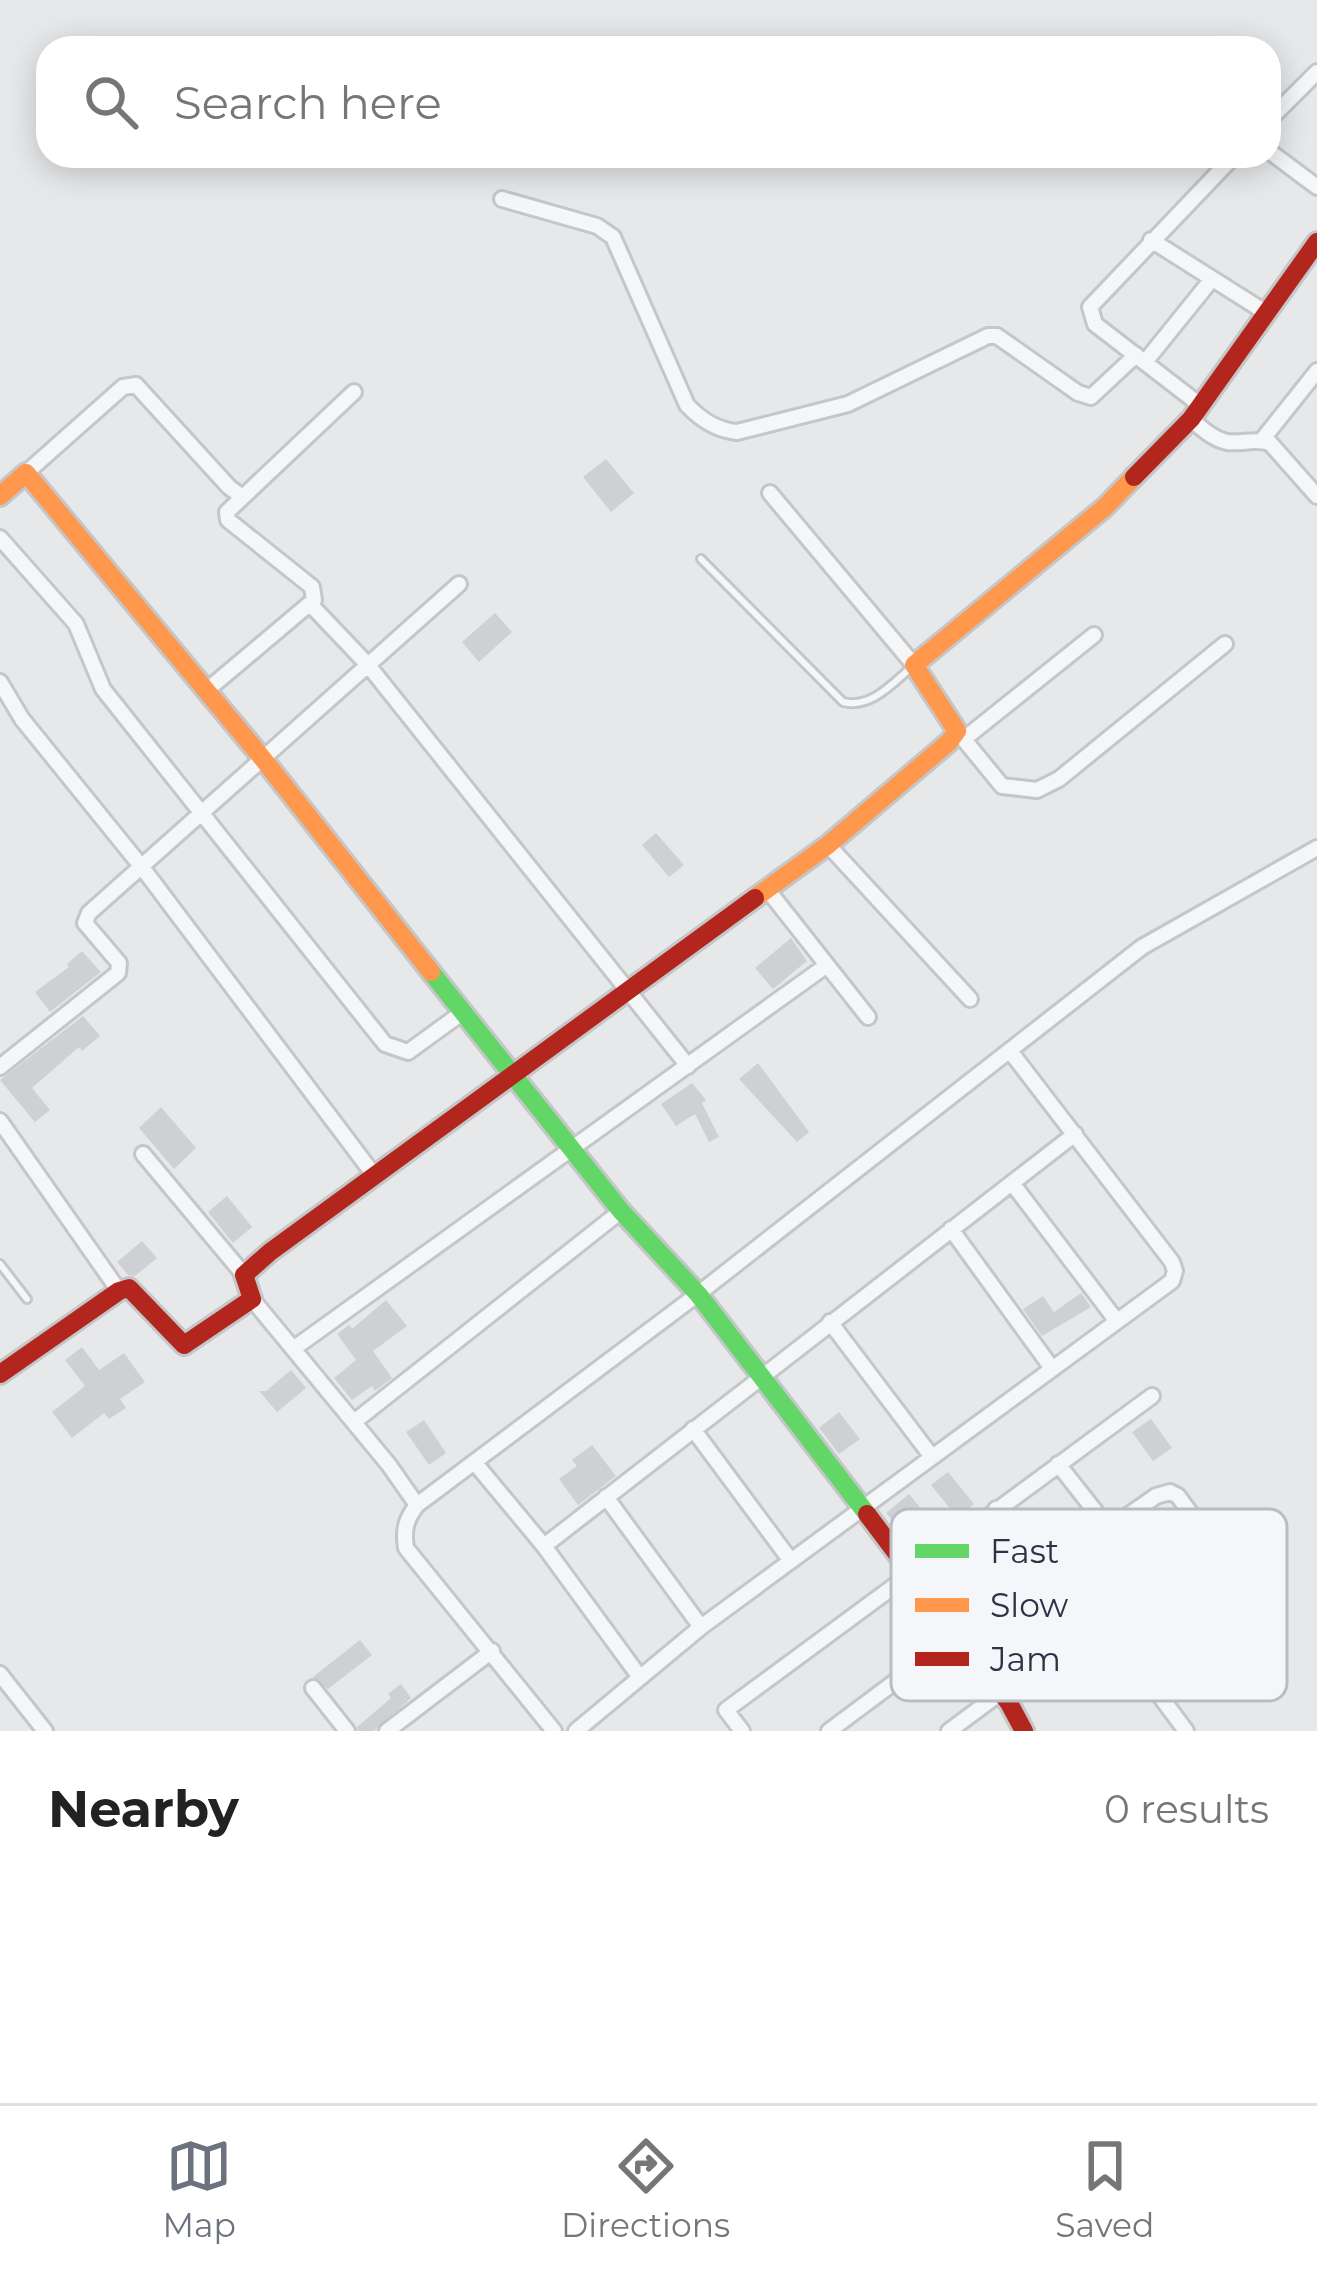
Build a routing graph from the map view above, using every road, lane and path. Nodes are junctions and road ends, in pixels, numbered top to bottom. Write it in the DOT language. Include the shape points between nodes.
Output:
graph roads {
  1 [pos="1317,72"];
  2 [pos="1311,89"];
  3 [pos="1281,112"];
  4 [pos="1281,161"];
  5 [pos="1222,168"];
  6 [pos="1317,187"];
  7 [pos="502,199"];
  8 [pos="1151,240"];
  9 [pos="1313,254"];
  10 [pos="1213,279"];
  11 [pos="1265,312"];
  12 [pos="1140,359"];
  13 [pos="1317,371"];
  14 [pos="354,392"];
  15 [pos="1195,412"];
  16 [pos="1262,440"];
  17 [pos="26,473"];
  18 [pos="770,493"];
  19 [pos="0,496"];
  20 [pos="241,496"];
  21 [pos="1317,496"];
  22 [pos="0,538"];
  23 [pos="701,559"];
  24 [pos="460,584"];
  25 [pos="311,605"];
  26 [pos="1094,635"];
  27 [pos="1226,644"];
  28 [pos="368,664"];
  29 [pos="914,665"];
  30 [pos="0,682"];
  31 [pos="206,692"];
  32 [pos="961,735"];
  33 [pos="263,759"];
  34 [pos="201,811"];
  35 [pos="828,845"];
  36 [pos="1317,848"];
  37 [pos="141,866"];
  38 [pos="766,889"];
  39 [pos="826,965"];
  40 [pos="630,989"];
  41 [pos="970,999"];
  42 [pos="463,1012"];
  43 [pos="868,1017"];
  44 [pos="1010,1052"];
  45 [pos="688,1066"];
  46 [pos="0,1067"];
  47 [pos="514,1073"];
  48 [pos="0,1121"];
  49 [pos="1075,1134"];
  50 [pos="5,1140"];
  51 [pos="573,1150"];
  52 [pos="143,1154"];
  53 [pos="374,1175"];
  54 [pos="1012,1183"];
  55 [pos="621,1211"];
  56 [pos="951,1229"];
  57 [pos="0,1264"];
  58 [pos="244,1275"];
  59 [pos="119,1291"];
  60 [pos="698,1294"];
  61 [pos="27,1299"];
  62 [pos="252,1300"];
  63 [pos="1116,1320"];
  64 [pos="830,1322"];
  65 [pos="293,1349"];
  66 [pos="1052,1366"];
  67 [pos="0,1374"];
  68 [pos="762,1374"];
  69 [pos="1152,1396"];
  70 [pos="354,1422"];
  71 [pos="693,1429"];
  72 [pos="932,1456"];
  73 [pos="475,1462"];
  74 [pos="1058,1464"];
  75 [pos="606,1497"];
  76 [pos="417,1504"];
  77 [pos="863,1509"];
  78 [pos="996,1509"];
  79 [pos="1093,1509"];
  80 [pos="1137,1509"];
  81 [pos="1187,1509"];
  82 [pos="544,1546"];
  83 [pos="891,1547"];
  84 [pos="791,1561"];
  85 [pos="891,1586"];
  86 [pos="700,1627"];
  87 [pos="493,1651"];
  88 [pos="0,1674"];
  89 [pos="639,1676"];
  90 [pos="891,1684"];
  91 [pos="313,1688"];
  92 [pos="988,1701"];
  93 [pos="1006,1701"];
  94 [pos="1164,1701"];
  95 [pos="549,1725"];
  96 [pos="45,1731"];
  97 [pos="346,1731"];
  98 [pos="387,1731"];
  99 [pos="530,1731"];
  100 [pos="576,1731"];
  101 [pos="742,1731"];
  102 [pos="829,1731"];
  103 [pos="949,1731"];
  104 [pos="1024,1731"];
  105 [pos="1186,1731"];
  1 -- 2 [label="street"];
  2 -- 3 [label="street"];
  4 -- 6 [label="street"];
  5 -- 8 [label="street"];
  7 -- 12 [label="street" via="613,237 687,405 724,431 848,404 988,336 1084,396"];
  8 -- 10 [label="street"];
  8 -- 12 [label="street" via="1090,307 1094,324"];
  9 -- 11 [label="street"];
  10 -- 11 [label="street"];
  10 -- 12 [label="street"];
  11 -- 15 [label="street"];
  12 -- 15 [label="street"];
  13 -- 16 [label="street"];
  14 -- 20 [label="street"];
  15 -- 16 [label="street" via="1226,442"];
  15 -- 29 [label="street" via="1105,507"];
  16 -- 21 [label="street"];
  17 -- 19 [label="street"];
  17 -- 20 [label="street" via="123,387 136,385"];
  17 -- 31 [label="street"];
  18 -- 29 [label="street"];
  20 -- 25 [label="street" via="228,520 312,587"];
  22 -- 34 [label="street" via="76,624 103,688"];
  23 -- 29 [label="lane" via="843,703 866,702"];
  24 -- 28 [label="street"];
  25 -- 28 [label="street"];
  25 -- 31 [label="street"];
  26 -- 32 [label="street"];
  27 -- 32 [label="street" via="1048,786 1002,785"];
  28 -- 33 [label="street"];
  28 -- 40 [label="street"];
  29 -- 32 [label="street"];
  30 -- 37 [label="street"];
  31 -- 33 [label="street"];
  32 -- 35 [label="street"];
  33 -- 34 [label="street"];
  33 -- 42 [label="street"];
  34 -- 37 [label="street"];
  34 -- 42 [label="street" via="385,1044 408,1052"];
  35 -- 38 [label="street"];
  35 -- 41 [label="street"];
  36 -- 44 [label="street" via="1142,947"];
  37 -- 46 [label="street" via="85,918 119,963 118,973"];
  37 -- 53 [label="street"];
  38 -- 39 [label="street"];
  38 -- 40 [label="street"];
  39 -- 43 [label="street"];
  39 -- 45 [label="street"];
  40 -- 45 [label="street"];
  40 -- 47 [label="street"];
  42 -- 47 [label="street"];
  44 -- 49 [label="street"];
  44 -- 60 [label="street"];
  45 -- 51 [label="street"];
  47 -- 51 [label="street"];
  47 -- 53 [label="street"];
  48 -- 50 [label="street"];
  49 -- 54 [label="street"];
  49 -- 63 [label="street" via="1175,1271"];
  50 -- 59 [label="street"];
  51 -- 55 [label="street"];
  51 -- 65 [label="street"];
  52 -- 58 [label="street"];
  53 -- 58 [label="street"];
  54 -- 56 [label="street"];
  54 -- 63 [label="street"];
  55 -- 60 [label="street"];
  55 -- 70 [label="street"];
  56 -- 64 [label="street"];
  56 -- 66 [label="street"];
  57 -- 61 [label="lane"];
  58 -- 62 [label="street"];
  59 -- 62 [label="street" via="130,1288 184,1345"];
  59 -- 67 [label="street"];
  60 -- 68 [label="street"];
  60 -- 73 [label="street"];
  62 -- 65 [label="street"];
  63 -- 66 [label="street"];
  64 -- 68 [label="street"];
  64 -- 72 [label="street"];
  65 -- 70 [label="street"];
  66 -- 72 [label="street"];
  68 -- 71 [label="street"];
  68 -- 77 [label="street"];
  69 -- 74 [label="street"];
  70 -- 76 [label="street"];
  71 -- 75 [label="street"];
  71 -- 84 [label="street"];
  72 -- 77 [label="street"];
  73 -- 76 [label="street"];
  73 -- 82 [label="street"];
  74 -- 78 [label="street"];
  74 -- 79 [label="street"];
  75 -- 82 [label="street"];
  75 -- 86 [label="street"];
  76 -- 87 [label="street" via="407,1517 406,1548"];
  77 -- 83 [label="street"];
  77 -- 84 [label="street"];
  80 -- 81 [label="street" via="1170,1492"];
  82 -- 89 [label="street"];
  84 -- 86 [label="street"];
  85 -- 101 [label="street" via="726,1710"];
  86 -- 89 [label="street"];
  87 -- 95 [label="street"];
  87 -- 98 [label="street"];
  88 -- 96 [label="street"];
  89 -- 100 [label="street"];
  90 -- 102 [label="street"];
  91 -- 97 [label="street"];
  92 -- 103 [label="street"];
  93 -- 104 [label="street"];
  94 -- 105 [label="street"];
  95 -- 99 [label="street"];
}
